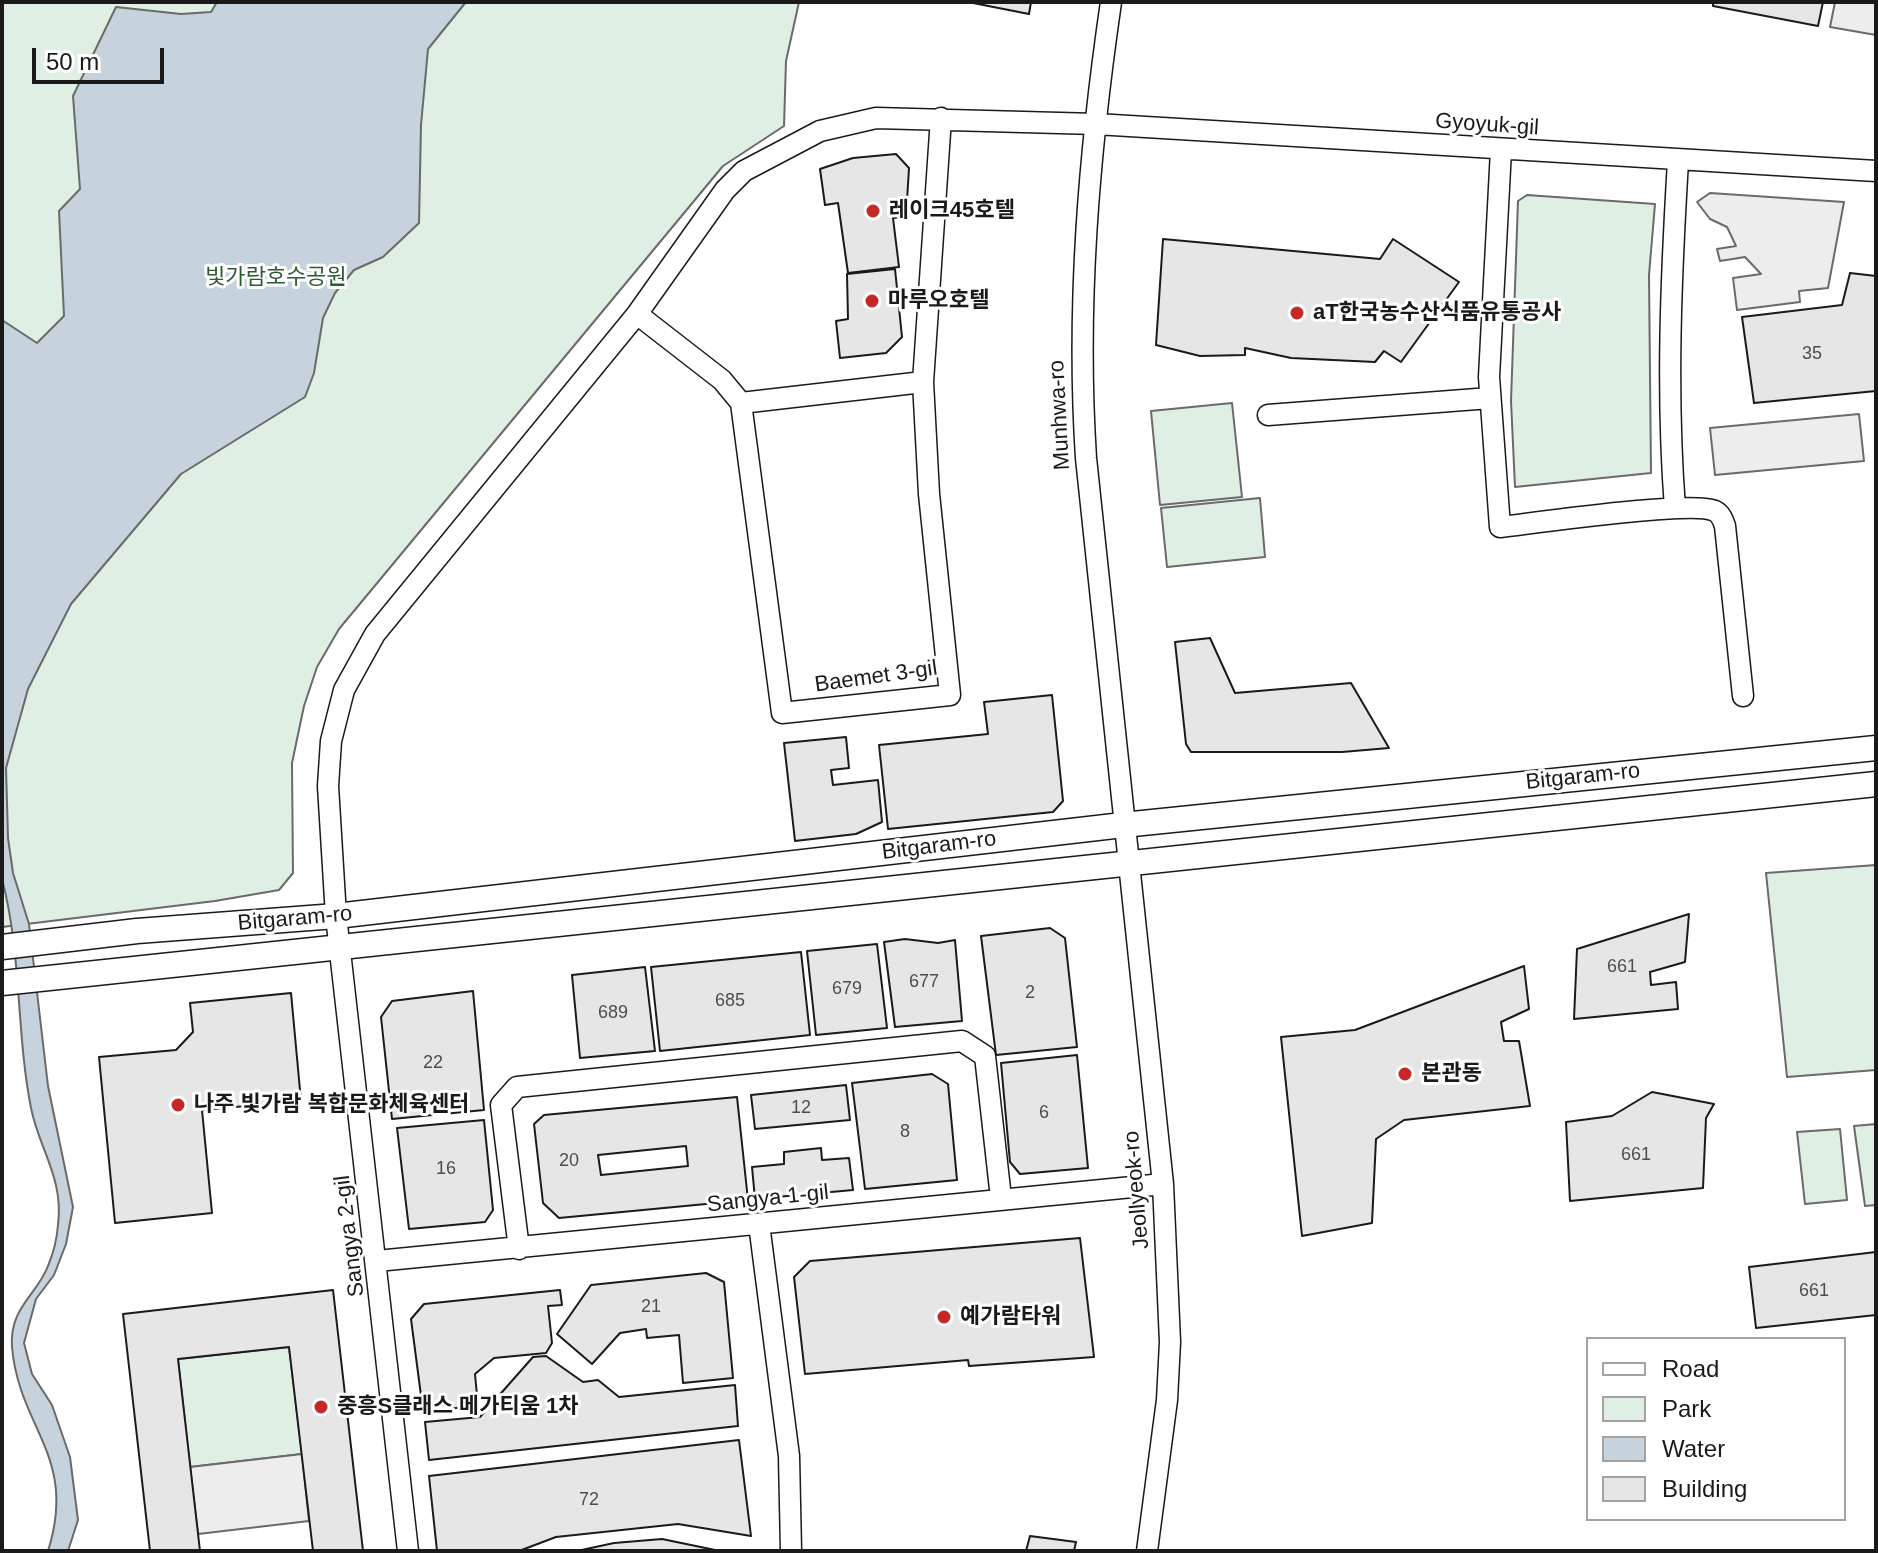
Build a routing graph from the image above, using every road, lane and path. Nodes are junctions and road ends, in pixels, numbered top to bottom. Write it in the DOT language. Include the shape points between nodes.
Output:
graph roads {
  1 [pos="1111,2"];
  2 [pos="941,118"];
  3 [pos="1096,124"];
  4 [pos="1501,150"];
  5 [pos="1678,161"];
  6 [pos="1876,171"];
  7 [pos="637,314"];
  8 [pos="923,382"];
  9 [pos="1490,398"];
  10 [pos="741,403"];
  11 [pos="1268,415"];
  12 [pos="1675,508"];
  13 [pos="1743,696"];
  14 [pos="1876,748"];
  15 [pos="1876,784"];
  16 [pos="1123,825"];
  17 [pos="1128,864"];
  18 [pos="336,916"];
  19 [pos="2,947"];
  20 [pos="340,948"];
  21 [pos="2,983"];
  22 [pos="1163,1184"];
  23 [pos="1001,1198"];
  24 [pos="759,1224"];
  25 [pos="519,1249"];
  26 [pos="377,1261"];
  27 [pos="408,1551"];
  28 [pos="791,1551"];
  29 [pos="1147,1551"];
  1 -- 3 [label="street, Munhwa-ro"];
  2 -- 3 [label="street"];
  2 -- 7 [label="street" via="876,118 820,131 744,171"];
  2 -- 8 [label="street, Baemet 3-gil"];
  3 -- 4 [label="street, Gyoyuk-gil"];
  3 -- 16 [label="street, Munhwa-ro" via="1080,356"];
  4 -- 5 [label="street, Gyoyuk-gil"];
  4 -- 9 [label="street"];
  5 -- 6 [label="street, Gyoyuk-gil"];
  5 -- 12 [label="street" via="1668,391"];
  7 -- 10 [label="street" via="722,380"];
  7 -- 18 [label="street" via="375,634 355,666 335,721 328,764"];
  8 -- 10 [label="street"];
  8 -- 10 [label="street, Baemet 3-gil" via="950,695 782,713"];
  9 -- 11 [label="street"];
  9 -- 12 [label="street" via="1500,527"];
  12 -- 13 [label="street" via="1714,510 1721,516"];
  14 -- 16 [label="main road, Bitgaram-ro"];
  15 -- 17 [label="main road, Bitgaram-ro"];
  16 -- 17 [label="street, Jeollyeok-ro"];
  16 -- 18 [label="main road, Bitgaram-ro"];
  17 -- 20 [label="main road, Bitgaram-ro"];
  17 -- 22 [label="street, Jeollyeok-ro"];
  18 -- 19 [label="main road, Bitgaram-ro"];
  18 -- 20 [label="street, Sangya 2-gil"];
  20 -- 21 [label="main road, Bitgaram-ro"];
  20 -- 26 [label="street, Sangya 2-gil"];
  22 -- 23 [label="street, Sangya 1-gil"];
  22 -- 29 [label="street, Jeollyeok-ro" via="1170,1342"];
  23 -- 24 [label="street, Sangya 1-gil"];
  23 -- 25 [label="street" via="985,1056 962,1041 517,1087 501,1105"];
  24 -- 25 [label="street, Sangya 1-gil"];
  24 -- 28 [label="street" via="789,1456"];
  25 -- 26 [label="street, Sangya 1-gil"];
  26 -- 27 [label="street, Sangya 2-gil"];
}
